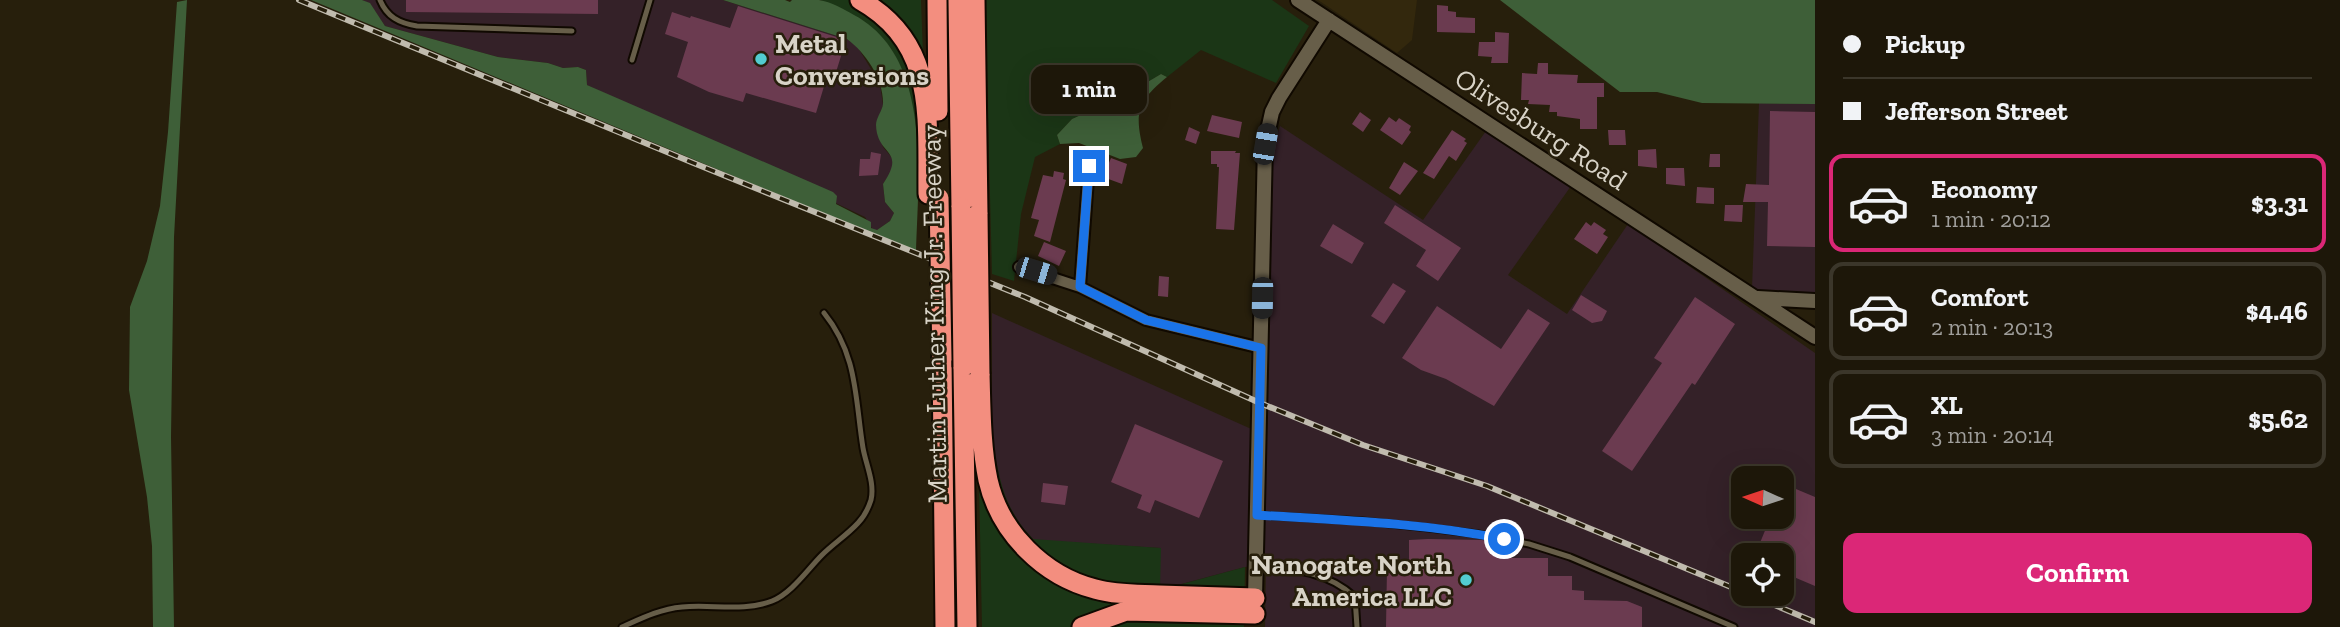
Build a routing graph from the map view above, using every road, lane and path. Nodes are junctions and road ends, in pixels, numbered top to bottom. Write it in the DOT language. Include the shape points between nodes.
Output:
graph roads {
  1 [pos="380,0"];
  2 [pos="650,0"];
  3 [pos="860,0"];
  4 [pos="937,0"];
  5 [pos="958,0"];
  6 [pos="975,0"];
  7 [pos="1298,0"];
  8 [pos="1329,20"];
  9 [pos="572,31"];
  10 [pos="632,60"];
  11 [pos="1089,166"];
  12 [pos="934,196"];
  13 [pos="969,211"];
  14 [pos="1019,267"];
  15 [pos="1080,287"];
  16 [pos="1757,298"];
  17 [pos="1815,301"];
  18 [pos="824,313"];
  19 [pos="1815,337"];
  20 [pos="1261,348"];
  21 [pos="972,371"];
  22 [pos="1257,515"];
  23 [pos="944,546"];
  24 [pos="1256,566"];
  25 [pos="1255,606"];
  26 [pos="622,627"];
  27 [pos="934,627"];
  28 [pos="945,627"];
  29 [pos="967,627"];
  30 [pos="1082,627"];
  31 [pos="1357,627"];
  32 [pos="1734,627"];
  1 -- 9 [label="lane" via="394,19 416,26"];
  2 -- 10 [label="lane"];
  3 -- 12 [label="highway" via="895,26 918,64 925,90"];
  4 -- 12 [label="highway, Martin Luther King Jr. Freeway"];
  5 -- 13 [label="highway, Martin Luther King Jr. Freeway"];
  6 -- 13 [label="highway"];
  7 -- 8 [label="main road, Olivesburg Road"];
  8 -- 16 [label="main road, Olivesburg Road"];
  8 -- 20 [label="main road" via="1279,98 1268,127"];
  11 -- 15 [label="street"];
  12 -- 23 [label="highway, Martin Luther King Jr. Freeway, bridge"];
  13 -- 21 [label="highway, Martin Luther King Jr. Freeway, bridge"];
  14 -- 15 [label="street"];
  15 -- 20 [label="street" via="1146,320"];
  16 -- 17 [label="main road"];
  16 -- 19 [label="main road, Olivesburg Road"];
  18 -- 26 [label="lane" via="845,346 853,375 872,485 867,511 790,589 772,601 656,611"];
  20 -- 22 [label="main road"];
  21 -- 25 [label="highway" via="993,496 1012,532 1048,568 1078,584 1113,593"];
  21 -- 29 [label="highway, Martin Luther King Jr. Freeway"];
  22 -- 24 [label="main road"];
  22 -- 32 [label="lane" via="1429,528 1530,544 1570,556"];
  23 -- 27 [label="highway" via="934,593"];
  23 -- 28 [label="highway, Martin Luther King Jr. Freeway"];
  24 -- 25 [label="main road"];
  24 -- 31 [label="lane" via="1302,570 1344,587 1355,597"];
  25 -- 30 [label="highway" via="1126,611"];
}
